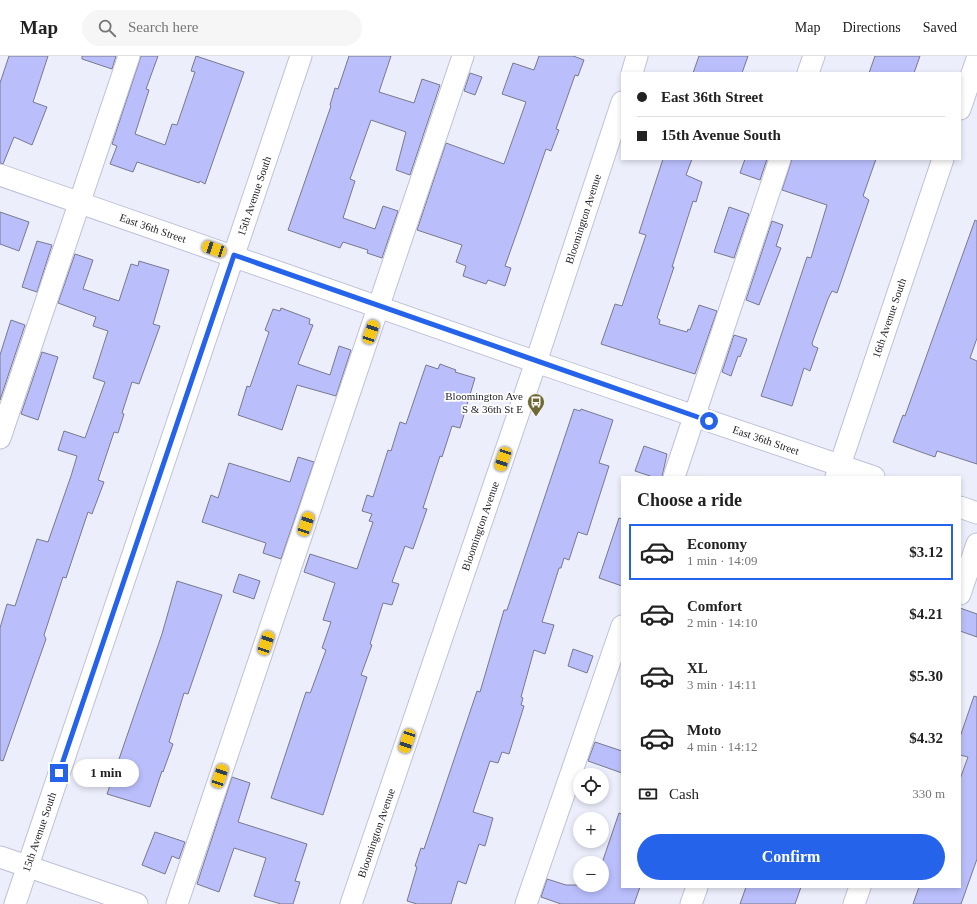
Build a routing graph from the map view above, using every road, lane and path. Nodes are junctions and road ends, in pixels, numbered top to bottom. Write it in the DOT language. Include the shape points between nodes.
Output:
graph roads {
  1 [pos="129,56"];
  2 [pos="301,56"];
  3 [pos="463,56"];
  4 [pos="637,56"];
  5 [pos="814,56"];
  6 [pos="977,59"];
  7 [pos="632,72"];
  8 [pos="808,72"];
  9 [pos="621,105"];
  10 [pos="961,106"];
  11 [pos="780,160"];
  12 [pos="943,160"];
  13 [pos="0,175"];
  14 [pos="79,202"];
  15 [pos="234,255"];
  16 [pos="379,307"];
  17 [pos="536,362"];
  18 [pos="694,416"];
  19 [pos="0,438"];
  20 [pos="838,471"];
  21 [pos="674,476"];
  22 [pos="868,476"];
  23 [pos="961,508"];
  24 [pos="977,514"];
  25 [pos="977,544"];
  26 [pos="961,591"];
  27 [pos="621,629"];
  28 [pos="0,857"];
  29 [pos="28,866"];
  30 [pos="697,888"];
  31 [pos="860,888"];
  32 [pos="15,904"];
  33 [pos="136,904"];
  34 [pos="177,904"];
  35 [pos="351,904"];
  36 [pos="526,904"];
  37 [pos="691,904"];
  38 [pos="854,904"];
  1 -- 14 [label="street"];
  2 -- 15 [label="street, 15th Avenue South"];
  3 -- 16 [label="street"];
  4 -- 7 [label="street"];
  5 -- 8 [label="street"];
  6 -- 10 [label="street"];
  9 -- 17 [label="street, Bloomington Avenue"];
  11 -- 18 [label="street"];
  12 -- 20 [label="street, 16th Avenue South"];
  13 -- 14 [label="street, East 36th Street"];
  14 -- 15 [label="street, East 36th Street"];
  14 -- 19 [label="street"];
  15 -- 16 [label="street, East 36th Street"];
  15 -- 29 [label="street, 15th Avenue South"];
  16 -- 17 [label="street, East 36th Street"];
  16 -- 34 [label="street"];
  17 -- 18 [label="street, East 36th Street"];
  17 -- 35 [label="street, Bloomington Avenue"];
  18 -- 20 [label="street, East 36th Street"];
  18 -- 21 [label="street"];
  20 -- 22 [label="street, East 36th Street"];
  23 -- 24 [label="street"];
  25 -- 26 [label="street"];
  27 -- 36 [label="street"];
  28 -- 29 [label="street"];
  29 -- 32 [label="street, 15th Avenue South"];
  29 -- 33 [label="street"];
  30 -- 37 [label="street"];
  31 -- 38 [label="street"];
}
